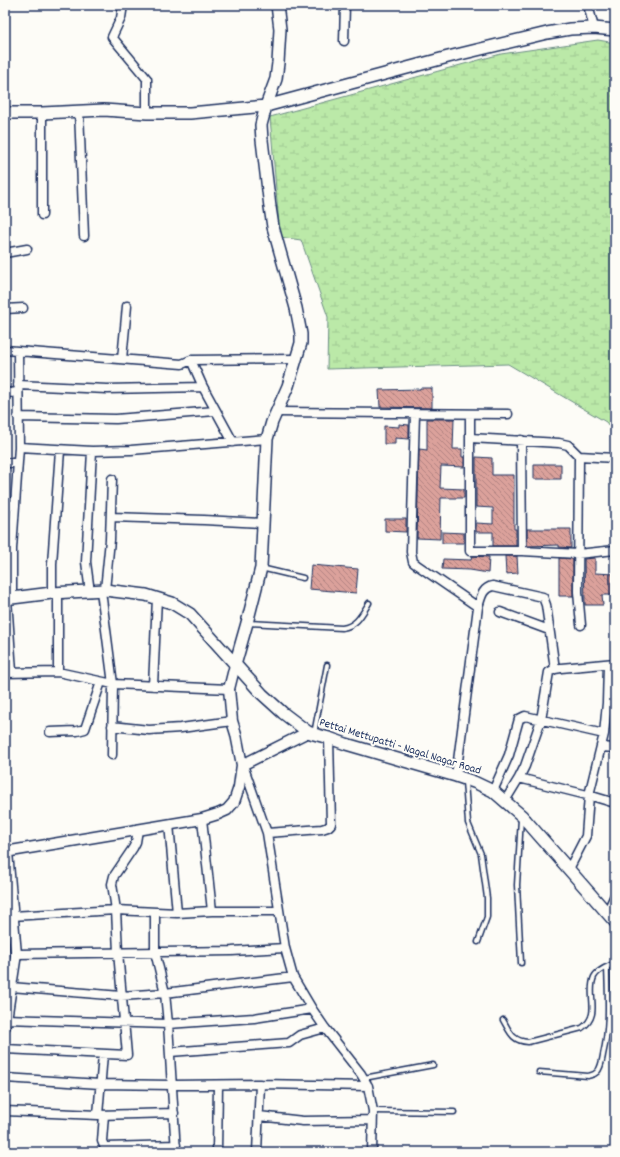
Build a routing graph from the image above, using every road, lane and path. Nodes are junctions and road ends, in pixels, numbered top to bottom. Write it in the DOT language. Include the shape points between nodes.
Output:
graph roads {
  1 [pos="123,5"];
  2 [pos="277,5"];
  3 [pos="345,5"];
  4 [pos="588,5"];
  5 [pos="594,28"];
  6 [pos="615,30"];
  7 [pos="344,41"];
  8 [pos="266,106"];
  9 [pos="79,111"];
  10 [pos="5,113"];
  11 [pos="42,113"];
  12 [pos="147,113"];
  13 [pos="42,215"];
  14 [pos="84,236"];
  15 [pos="27,249"];
  16 [pos="5,253"];
  17 [pos="127,306"];
  18 [pos="23,308"];
  19 [pos="5,309"];
  20 [pos="5,350"];
  21 [pos="18,351"];
  22 [pos="122,359"];
  23 [pos="296,359"];
  24 [pos="191,360"];
  25 [pos="203,387"];
  26 [pos="18,388"];
  27 [pos="5,393"];
  28 [pos="215,411"];
  29 [pos="276,412"];
  30 [pos="415,414"];
  31 [pos="470,414"];
  32 [pos="508,414"];
  33 [pos="18,417"];
  34 [pos="470,438"];
  35 [pos="267,439"];
  36 [pos="521,440"];
  37 [pos="233,442"];
  38 [pos="19,447"];
  39 [pos="60,450"];
  40 [pos="92,451"];
  41 [pos="579,456"];
  42 [pos="615,458"];
  43 [pos="5,463"];
  44 [pos="17,463"];
  45 [pos="112,479"];
  46 [pos="5,504"];
  47 [pos="15,506"];
  48 [pos="111,517"];
  49 [pos="263,523"];
  50 [pos="9,537"];
  51 [pos="615,550"];
  52 [pos="522,551"];
  53 [pos="578,554"];
  54 [pos="261,568"];
  55 [pos="303,578"];
  56 [pos="98,591"];
  57 [pos="55,593"];
  58 [pos="156,598"];
  59 [pos="8,599"];
  60 [pos="369,603"];
  61 [pos="478,607"];
  62 [pos="500,612"];
  63 [pos="247,623"];
  64 [pos="581,625"];
  65 [pos="549,630"];
  66 [pos="612,664"];
  67 [pos="235,665"];
  68 [pos="327,665"];
  69 [pos="555,669"];
  70 [pos="9,672"];
  71 [pos="58,672"];
  72 [pos="101,682"];
  73 [pos="112,684"];
  74 [pos="153,686"];
  75 [pos="229,688"];
  76 [pos="611,703"];
  77 [pos="541,720"];
  78 [pos="232,721"];
  79 [pos="112,726"];
  80 [pos="50,732"];
  81 [pos="311,733"];
  82 [pos="604,734"];
  83 [pos="329,738"];
  84 [pos="601,747"];
  85 [pos="615,748"];
  86 [pos="112,755"];
  87 [pos="242,765"];
  88 [pos="460,777"];
  89 [pos="519,778"];
  90 [pos="493,791"];
  91 [pos="589,795"];
  92 [pos="505,801"];
  93 [pos="615,803"];
  94 [pos="522,816"];
  95 [pos="202,819"];
  96 [pos="169,824"];
  97 [pos="138,830"];
  98 [pos="267,833"];
  99 [pos="6,850"];
  100 [pos="569,869"];
  101 [pos="615,896"];
  102 [pos="116,910"];
  103 [pos="212,911"];
  104 [pos="279,911"];
  105 [pos="155,913"];
  106 [pos="177,913"];
  107 [pos="607,913"];
  108 [pos="12,916"];
  109 [pos="615,922"];
  110 [pos="478,942"];
  111 [pos="285,948"];
  112 [pos="118,952"];
  113 [pos="155,952"];
  114 [pos="16,954"];
  115 [pos="521,963"];
  116 [pos="615,963"];
  117 [pos="607,967"];
  118 [pos="293,977"];
  119 [pos="11,987"];
  120 [pos="165,993"];
  121 [pos="121,996"];
  122 [pos="312,1009"];
  123 [pos="503,1020"];
  124 [pos="5,1022"];
  125 [pos="123,1024"];
  126 [pos="168,1024"];
  127 [pos="325,1028"];
  128 [pos="5,1049"];
  129 [pos="170,1052"];
  130 [pos="103,1054"];
  131 [pos="433,1065"];
  132 [pos="539,1072"];
  133 [pos="5,1078"];
  134 [pos="364,1078"];
  135 [pos="100,1084"];
  136 [pos="218,1084"];
  137 [pos="260,1084"];
  138 [pos="172,1085"];
  139 [pos="368,1086"];
  140 [pos="5,1111"];
  141 [pos="373,1111"];
  142 [pos="454,1112"];
  143 [pos="174,1113"];
  144 [pos="101,1115"];
  145 [pos="259,1116"];
  146 [pos="372,1120"];
  147 [pos="176,1148"];
  148 [pos="217,1152"];
  149 [pos="257,1152"];
  150 [pos="372,1152"];
  1 -- 12 [label="street" via="112,37 147,79"];
  2 -- 8 [label="main road" via="280,30 278,63 276,79"];
  3 -- 7 [label="street"];
  4 -- 5 [label="street"];
  5 -- 6 [label="main road"];
  5 -- 8 [label="main road" via="570,29 507,43"];
  8 -- 12 [label="main road" via="190,113"];
  8 -- 23 [label="main road" via="261,125 266,180 273,227 301,334"];
  9 -- 11 [label="main road"];
  9 -- 12 [label="main road"];
  9 -- 14 [label="street"];
  10 -- 11 [label="main road"];
  11 -- 13 [label="street"];
  15 -- 16 [label="street"];
  17 -- 22 [label="street"];
  18 -- 19 [label="street"];
  20 -- 21 [label="street"];
  21 -- 22 [label="street"];
  21 -- 26 [label="street"];
  22 -- 24 [label="street" via="182,364"];
  23 -- 24 [label="street"];
  23 -- 29 [label="main road" via="288,386"];
  24 -- 25 [label="street"];
  25 -- 26 [label="street"];
  25 -- 28 [label="street"];
  26 -- 27 [label="street"];
  26 -- 33 [label="street"];
  28 -- 33 [label="street" via="116,419"];
  28 -- 37 [label="street"];
  29 -- 30 [label="street"];
  29 -- 35 [label="main road"];
  30 -- 31 [label="street"];
  30 -- 61 [label="street" via="412,558 416,565"];
  31 -- 32 [label="street"];
  31 -- 34 [label="street"];
  33 -- 38 [label="street"];
  34 -- 36 [label="street"];
  34 -- 52 [label="street" via="470,551"];
  35 -- 37 [label="street"];
  35 -- 49 [label="main road"];
  36 -- 41 [label="street" via="559,443 568,446"];
  36 -- 52 [label="street"];
  37 -- 40 [label="street"];
  38 -- 39 [label="street"];
  38 -- 44 [label="street"];
  39 -- 40 [label="street"];
  39 -- 57 [label="street" via="52,564"];
  40 -- 56 [label="street" via="86,562"];
  41 -- 42 [label="street"];
  41 -- 53 [label="street"];
  43 -- 44 [label="street"];
  44 -- 47 [label="street"];
  45 -- 48 [label="street"];
  46 -- 47 [label="street"];
  47 -- 50 [label="street"];
  48 -- 49 [label="street"];
  48 -- 56 [label="street"];
  49 -- 54 [label="main road"];
  50 -- 59 [label="street"];
  51 -- 53 [label="street"];
  52 -- 53 [label="street"];
  53 -- 64 [label="street"];
  54 -- 55 [label="lane"];
  54 -- 63 [label="main road"];
  56 -- 57 [label="main road, Pettai Mettupatti - Nagal Nagar Road"];
  56 -- 58 [label="main road, Pettai Mettupatti - Nagal Nagar Road"];
  56 -- 73 [label="street"];
  57 -- 59 [label="main road, Pettai Mettupatti - Nagal Nagar Road"];
  57 -- 71 [label="street"];
  58 -- 67 [label="main road, Pettai Mettupatti - Nagal Nagar Road" via="172,603 190,614"];
  58 -- 74 [label="street"];
  59 -- 70 [label="street"];
  60 -- 63 [label="lane" via="360,619 342,628"];
  61 -- 65 [label="street" via="483,592 493,586 539,595 545,601"];
  61 -- 88 [label="street"];
  62 -- 65 [label="street"];
  63 -- 67 [label="main road"];
  65 -- 69 [label="street"];
  66 -- 69 [label="street"];
  66 -- 76 [label="street"];
  67 -- 75 [label="street"];
  67 -- 81 [label="main road, Pettai Mettupatti - Nagal Nagar Road" via="282,713"];
  68 -- 81 [label="lane"];
  69 -- 77 [label="street" via="547,676"];
  70 -- 71 [label="street"];
  71 -- 72 [label="street"];
  72 -- 73 [label="street"];
  72 -- 80 [label="street" via="85,729"];
  73 -- 74 [label="street"];
  73 -- 79 [label="street"];
  74 -- 75 [label="street"];
  75 -- 78 [label="street"];
  76 -- 82 [label="street"];
  77 -- 82 [label="street"];
  77 -- 89 [label="street"];
  77 -- 90 [label="street" via="525,716 519,719 509,755"];
  78 -- 79 [label="street" via="149,730"];
  78 -- 87 [label="street"];
  79 -- 86 [label="street"];
  81 -- 83 [label="main road, Pettai Mettupatti - Nagal Nagar Road"];
  81 -- 87 [label="street"];
  82 -- 84 [label="street"];
  83 -- 88 [label="main road, Pettai Mettupatti - Nagal Nagar Road"];
  83 -- 98 [label="street" via="331,824 322,829"];
  84 -- 85 [label="street"];
  84 -- 91 [label="street"];
  87 -- 95 [label="street" via="234,802 227,810"];
  87 -- 98 [label="street"];
  88 -- 90 [label="main road, Pettai Mettupatti - Nagal Nagar Road"];
  88 -- 110 [label="lane" via="468,823 481,854 487,898 486,917"];
  89 -- 91 [label="street"];
  89 -- 92 [label="street"];
  90 -- 92 [label="main road, Pettai Mettupatti - Nagal Nagar Road"];
  91 -- 93 [label="street"];
  91 -- 100 [label="street" via="586,836"];
  92 -- 94 [label="main road, Pettai Mettupatti - Nagal Nagar Road"];
  94 -- 100 [label="main road, Pettai Mettupatti - Nagal Nagar Road"];
  94 -- 115 [label="lane" via="517,865"];
  95 -- 96 [label="street"];
  95 -- 103 [label="street"];
  96 -- 97 [label="street"];
  96 -- 106 [label="street"];
  97 -- 99 [label="street"];
  97 -- 102 [label="street" via="133,848 114,876 112,884"];
  98 -- 104 [label="street"];
  99 -- 108 [label="street"];
  100 -- 107 [label="main road, Pettai Mettupatti - Nagal Nagar Road"];
  101 -- 107 [label="street"];
  102 -- 105 [label="street"];
  102 -- 108 [label="street"];
  102 -- 112 [label="street"];
  103 -- 104 [label="street"];
  103 -- 106 [label="street"];
  104 -- 111 [label="street"];
  105 -- 106 [label="street"];
  105 -- 113 [label="street"];
  107 -- 109 [label="main road, Pettai Mettupatti - Nagal Nagar Road"];
  108 -- 114 [label="street"];
  111 -- 113 [label="street"];
  111 -- 118 [label="street"];
  112 -- 113 [label="street"];
  112 -- 114 [label="street"];
  112 -- 121 [label="street"];
  113 -- 120 [label="street"];
  114 -- 119 [label="street"];
  116 -- 117 [label="lane"];
  117 -- 123 [label="lane" via="594,976 591,1019 582,1028 528,1042 514,1038"];
  117 -- 132 [label="lane" via="607,1037 598,1071 588,1076"];
  118 -- 120 [label="street"];
  118 -- 122 [label="street"];
  119 -- 121 [label="street"];
  119 -- 124 [label="street"];
  120 -- 121 [label="street"];
  120 -- 126 [label="street"];
  121 -- 125 [label="street"];
  122 -- 126 [label="street" via="254,1018"];
  122 -- 127 [label="street"];
  124 -- 125 [label="street"];
  125 -- 126 [label="street"];
  125 -- 130 [label="street" via="127,1055"];
  126 -- 129 [label="street"];
  127 -- 129 [label="street" via="300,1035 289,1043"];
  127 -- 134 [label="street"];
  128 -- 130 [label="street"];
  129 -- 138 [label="street"];
  130 -- 135 [label="street"];
  131 -- 134 [label="lane"];
  133 -- 135 [label="street"];
  134 -- 139 [label="street"];
  135 -- 138 [label="street"];
  135 -- 144 [label="street"];
  136 -- 137 [label="street"];
  136 -- 138 [label="street"];
  136 -- 148 [label="street"];
  137 -- 139 [label="street"];
  137 -- 145 [label="street"];
  138 -- 143 [label="street"];
  139 -- 141 [label="street"];
  140 -- 144 [label="street"];
  141 -- 142 [label="lane"];
  141 -- 146 [label="street"];
  143 -- 144 [label="street"];
  143 -- 147 [label="street"];
  144 -- 147 [label="street" via="104,1146"];
  145 -- 146 [label="street" via="302,1121"];
  145 -- 149 [label="street"];
  146 -- 150 [label="street"];
}
